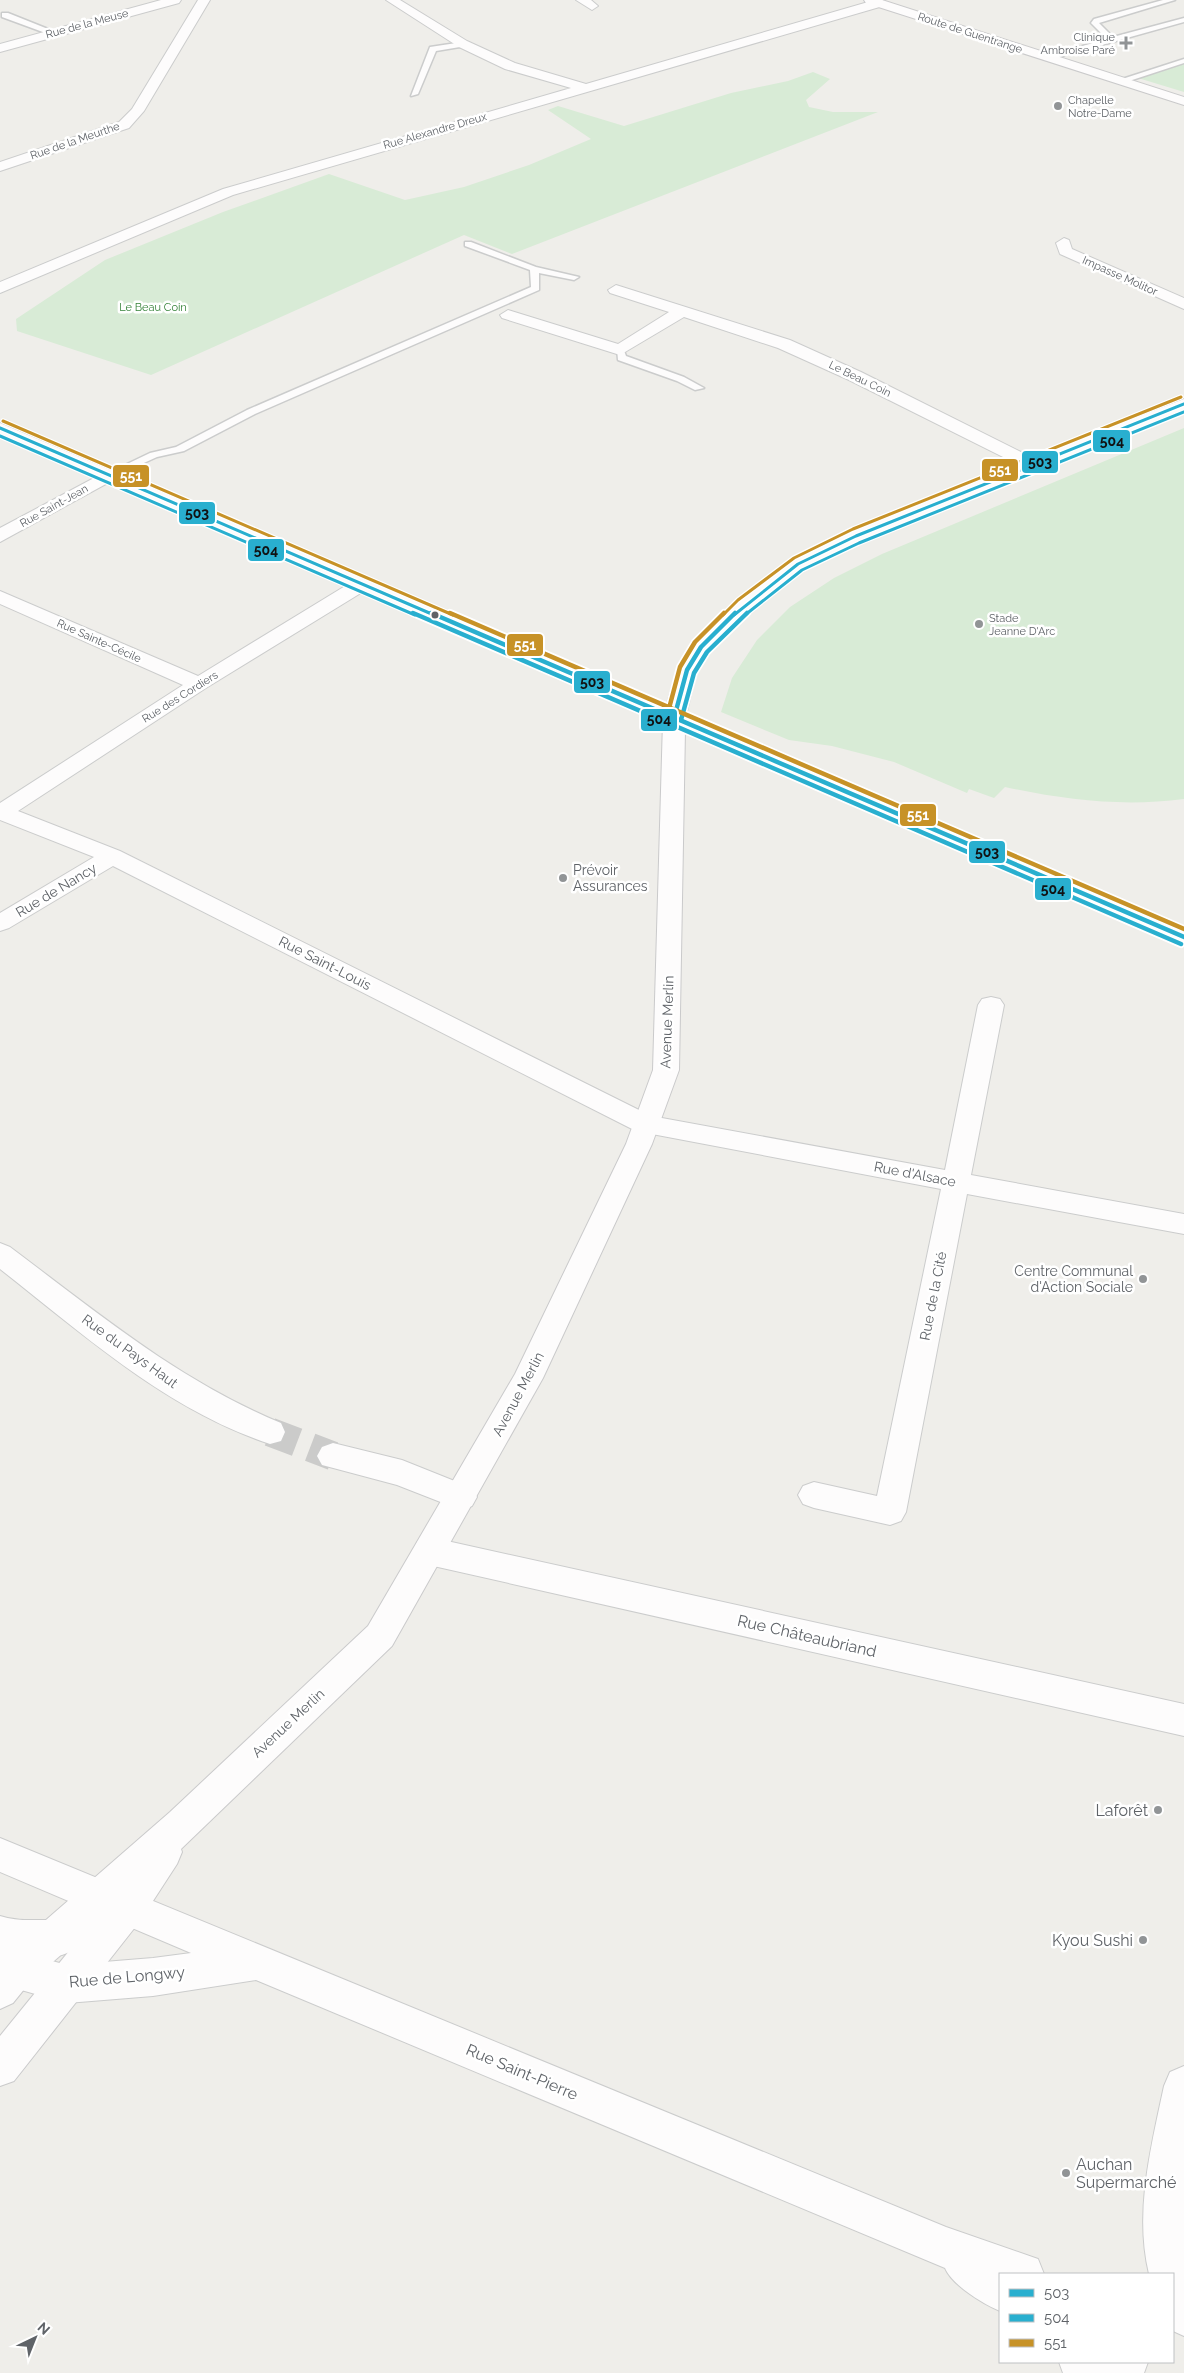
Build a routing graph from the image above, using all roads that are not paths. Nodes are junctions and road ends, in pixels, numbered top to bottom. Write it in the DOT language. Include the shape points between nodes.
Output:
graph roads {
  1 [pos="175,0"];
  2 [pos="204,0"];
  3 [pos="392,0"];
  4 [pos="1171,0"];
  5 [pos="874,2"];
  6 [pos="1150,2"];
  7 [pos="5,15"];
  8 [pos="1184,20"];
  9 [pos="54,33"];
  10 [pos="1112,40"];
  11 [pos="463,44"];
  12 [pos="0,48"];
  13 [pos="1046,58"];
  14 [pos="1184,61"];
  15 [pos="1120,81"];
  16 [pos="586,88"];
  17 [pos="414,94"];
  18 [pos="1184,100"];
  19 [pos="0,167"];
  20 [pos="1064,243"];
  21 [pos="468,244"];
  22 [pos="534,269"];
  23 [pos="574,277"];
  24 [pos="0,288"];
  25 [pos="616,290"];
  26 [pos="1184,304"];
  27 [pos="681,312"];
  28 [pos="508,314"];
  29 [pos="620,350"];
  30 [pos="699,388"];
  31 [pos="1184,404"];
  32 [pos="0,428"];
  33 [pos="1031,464"];
  34 [pos="109,475"];
  35 [pos="0,536"];
  36 [pos="362,584"];
  37 [pos="0,597"];
  38 [pos="199,684"];
  39 [pos="674,718"];
  40 [pos="0,812"];
  41 [pos="112,856"];
  42 [pos="0,924"];
  43 [pos="1184,937"];
  44 [pos="991,1005"];
  45 [pos="645,1124"];
  46 [pos="956,1182"];
  47 [pos="1184,1224"];
  48 [pos="0,1254"];
  49 [pos="270,1432"];
  50 [pos="333,1456"];
  51 [pos="814,1495"];
  52 [pos="460,1497"];
  53 [pos="429,1551"];
  54 [pos="1184,1720"];
  55 [pos="0,1855"];
  56 [pos="113,1902"];
  57 [pos="0,1934"];
  58 [pos="53,1939"];
  59 [pos="256,1961"];
  60 [pos="6,1975"];
  61 [pos="67,1984"];
  62 [pos="13,2039"];
  63 [pos="0,2067"];
  64 [pos="1184,2086"];
  65 [pos="946,2248"];
  66 [pos="1019,2273"];
  67 [pos="1170,2273"];
  68 [pos="1174,2285"];
  69 [pos="999,2289"];
  70 [pos="1184,2315"];
  71 [pos="1081,2363"];
  72 [pos="1090,2373"];
  1 -- 9 [label="street, Rue de la Meuse"];
  2 -- 19 [label="street, Rue de la Meurthe" via="137,111 124,125"];
  3 -- 11 [label="street"];
  4 -- 6 [label="lane"];
  5 -- 13 [label="street, Route de Guentrange"];
  5 -- 16 [label="street, Rue Alexandre Dreux"];
  6 -- 10 [label="lane" via="1097,21 1095,24"];
  7 -- 9 [label="lane"];
  8 -- 10 [label="lane"];
  9 -- 12 [label="street, Rue de la Meuse"];
  10 -- 13 [label="lane"];
  11 -- 16 [label="street" via="510,66"];
  11 -- 17 [label="lane" via="433,49"];
  13 -- 15 [label="street, Route de Guentrange"];
  14 -- 15 [label="lane"];
  15 -- 18 [label="street, Route de Guentrange"];
  16 -- 24 [label="street, Rue Alexandre Dreux" via="228,192"];
  20 -- 26 [label="street, Impasse Molitor" via="1065,251"];
  21 -- 22 [label="lane"];
  22 -- 23 [label="lane"];
  22 -- 34 [label="lane" via="536,288 251,412 180,449 154,455"];
  25 -- 27 [label="street, Le Beau Coin"];
  27 -- 29 [label="street"];
  27 -- 33 [label="street, Le Beau Coin" via="784,344"];
  28 -- 29 [label="street"];
  29 -- 30 [label="lane" via="621,358 633,364"];
  31 -- 33 [label="street, Avenue Merlin"];
  32 -- 34 [label="street"];
  33 -- 39 [label="street, Avenue Merlin" via="856,536 798,564 743,606 701,647 687,670"];
  34 -- 35 [label="street, Rue Saint-Jean"];
  34 -- 36 [label="street"];
  36 -- 38 [label="street, Rue des Cordiers"];
  36 -- 39 [label="street"];
  37 -- 38 [label="street, Rue Sainte-Cécile"];
  38 -- 40 [label="street, Rue des Cordiers"];
  39 -- 43 [label="street"];
  39 -- 45 [label="street, Avenue Merlin" via="666,1070"];
  40 -- 41 [label="street, Rue Saint-Louis"];
  41 -- 42 [label="street, Rue de Nancy"];
  41 -- 45 [label="street, Rue Saint-Louis"];
  44 -- 46 [label="street, Rue de la Cité"];
  45 -- 46 [label="street, Rue d'Alsace"];
  45 -- 52 [label="street, Avenue Merlin" via="640,1144 528,1378"];
  46 -- 47 [label="street, Rue d'Alsace"];
  46 -- 51 [label="street, Rue de la Cité" via="890,1512"];
  48 -- 49 [label="street, Rue du Pays Haut" via="166,1379 247,1424"];
  50 -- 52 [label="street" via="402,1474"];
  52 -- 53 [label="street, Avenue Merlin"];
  53 -- 54 [label="street, Rue Châteaubriand"];
  53 -- 56 [label="street, Avenue Merlin" via="380,1636 183,1824"];
  55 -- 56 [label="street"];
  56 -- 58 [label="street" via="96,1929"];
  56 -- 59 [label="street, Rue Saint-Pierre"];
  56 -- 61 [label="street, Avenue Merlin"];
  57 -- 58 [label="street" via="11,1939"];
  58 -- 60 [label="street"];
  59 -- 61 [label="street, Rue de Longwy" via="153,1977"];
  59 -- 65 [label="street, Rue Saint-Pierre"];
  60 -- 61 [label="street, Rue de Longwy"];
  61 -- 62 [label="street, Avenue Merlin"];
  62 -- 63 [label="street, Avenue Merlin"];
  64 -- 67 [label="street" via="1171,2147 1166,2196 1165,2258"];
  65 -- 66 [label="street, Rue Saint-Pierre"];
  65 -- 69 [label="street, Rue Saint-Pierre"];
  68 -- 70 [label="street"];
  71 -- 72 [label="street"];
}
